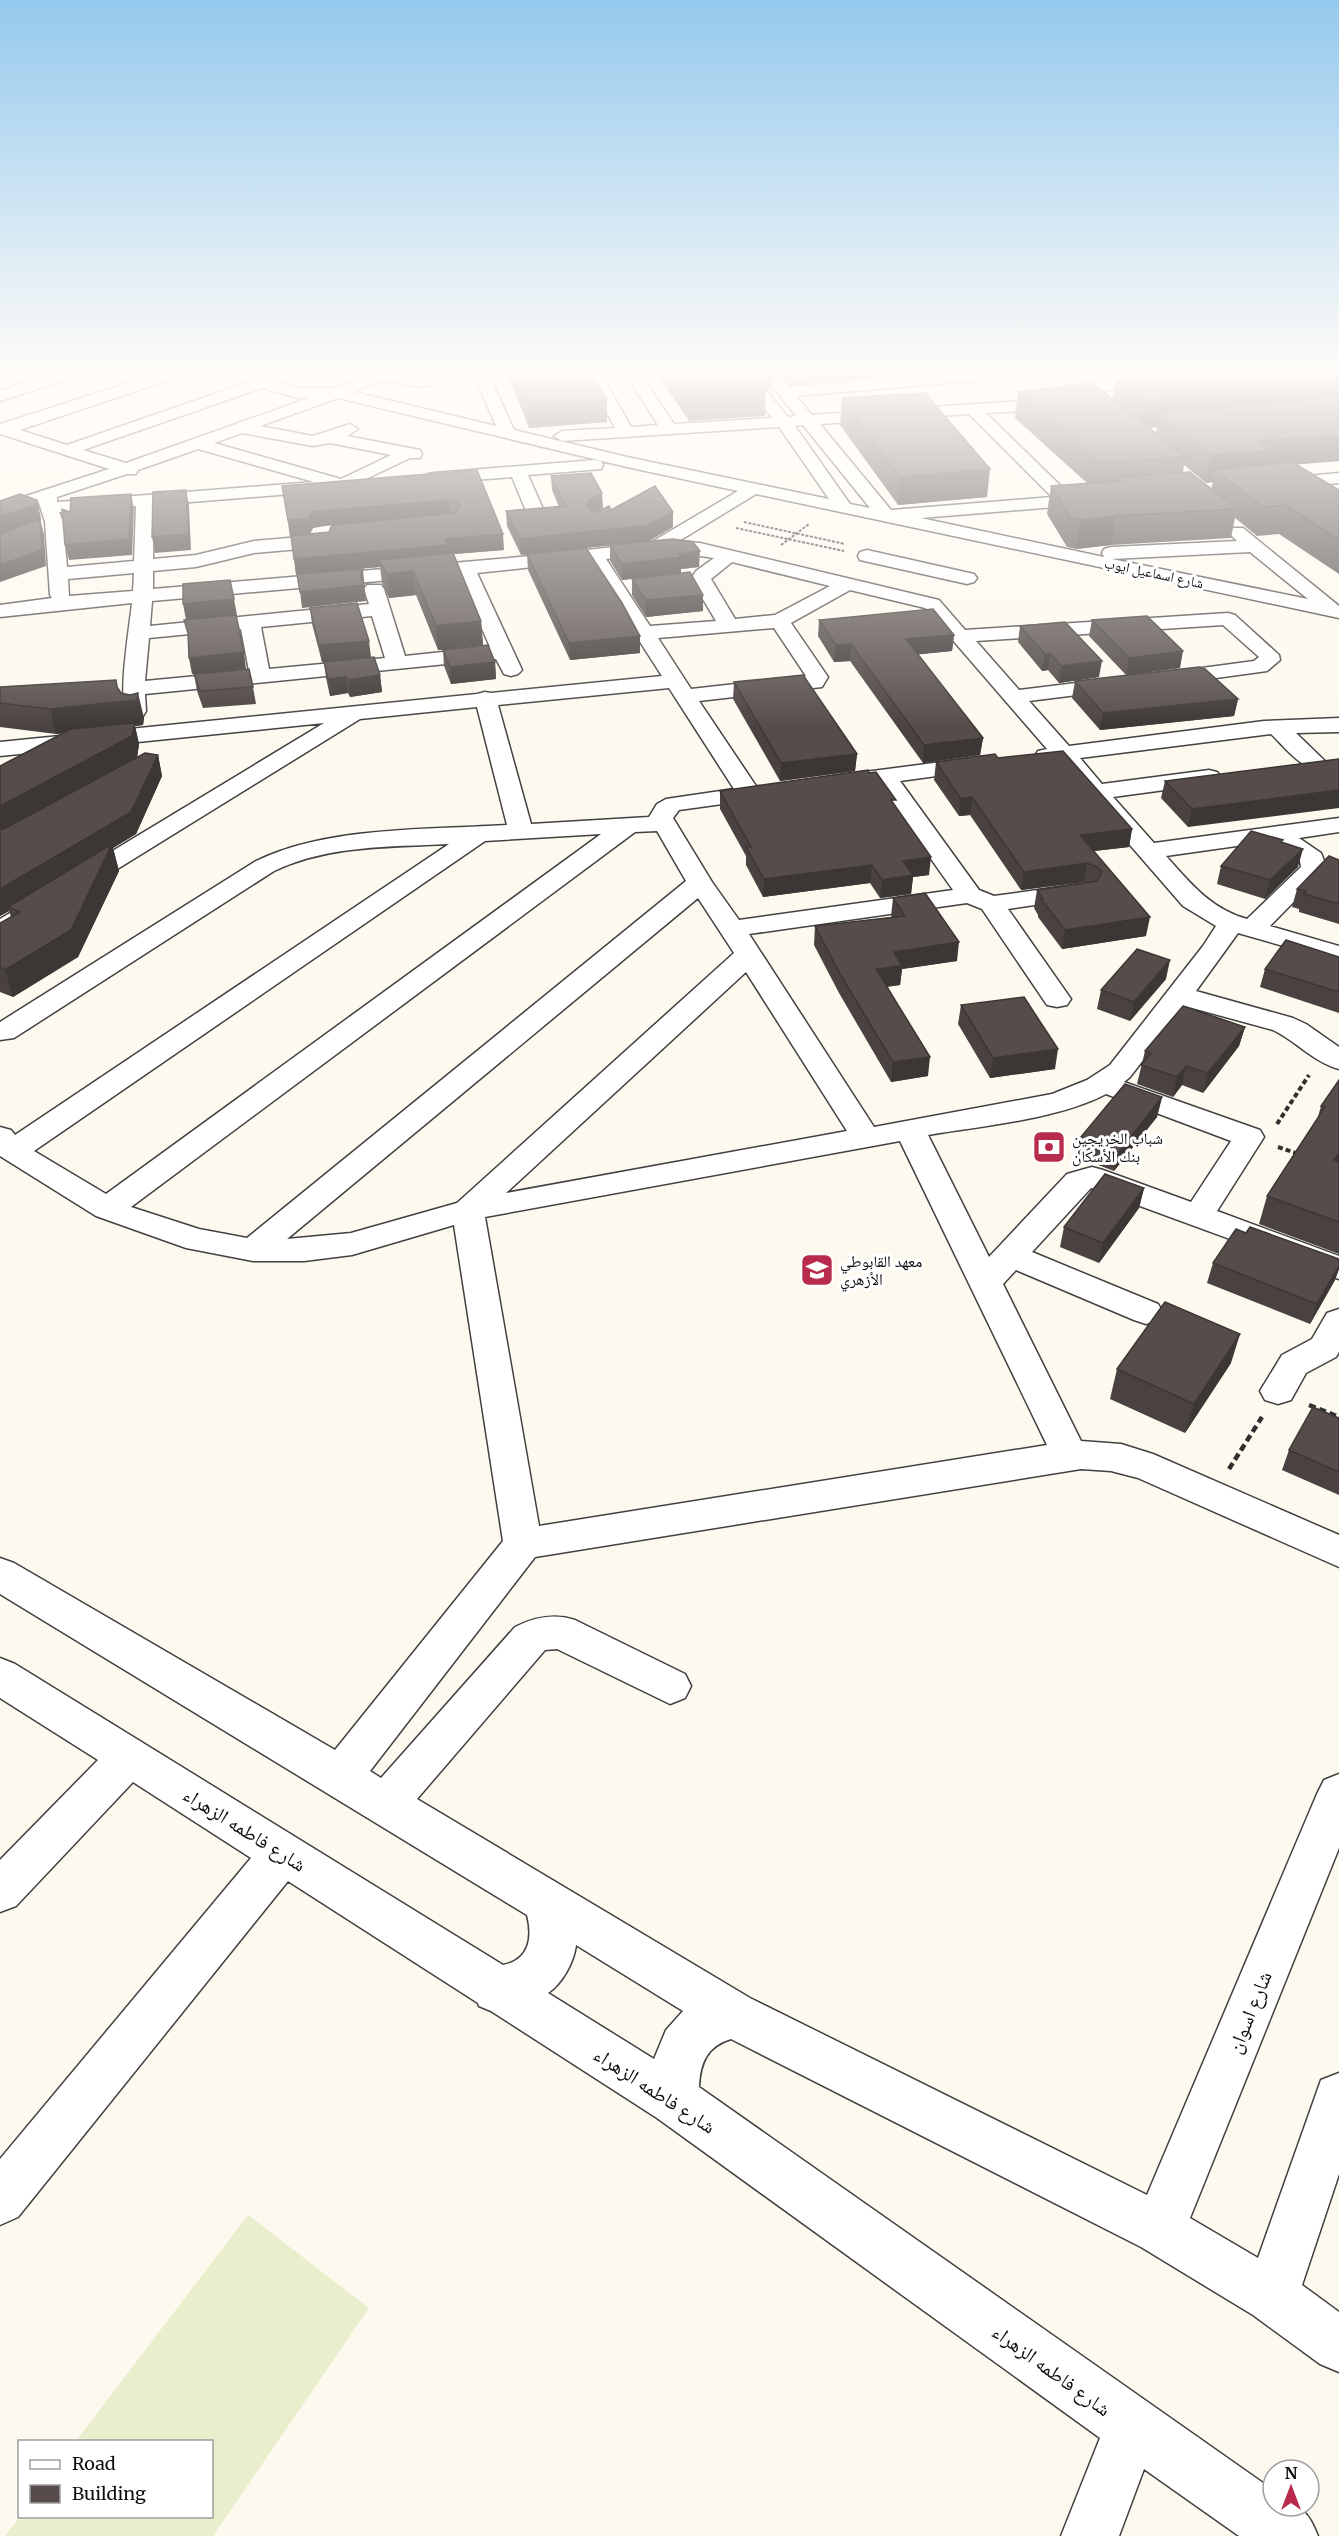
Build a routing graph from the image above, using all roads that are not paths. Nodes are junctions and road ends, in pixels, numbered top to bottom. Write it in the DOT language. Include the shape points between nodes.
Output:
graph roads {
  1 [pos="79,493"];
  2 [pos="205,493"];
  3 [pos="246,493"];
  4 [pos="314,493"];
  5 [pos="525,493"];
  6 [pos="746,493"];
  7 [pos="774,493"];
  8 [pos="830,493"];
  9 [pos="868,493"];
  10 [pos="998,493"];
  11 [pos="1058,493"];
  12 [pos="1307,493"];
  13 [pos="1310,495"];
  14 [pos="213,496"];
  15 [pos="1111,498"];
  16 [pos="146,501"];
  17 [pos="1066,501"];
  18 [pos="1008,505"];
  19 [pos="0,507"];
  20 [pos="839,507"];
  21 [pos="50,508"];
  22 [pos="886,516"];
  23 [pos="538,518"];
  24 [pos="1221,519"];
  25 [pos="323,527"];
  26 [pos="32,530"];
  27 [pos="1013,544"];
  28 [pos="1254,546"];
  29 [pos="655,548"];
  30 [pos="1057,553"];
  31 [pos="594,556"];
  32 [pos="728,556"];
  33 [pos="867,556"];
  34 [pos="144,566"];
  35 [pos="465,568"];
  36 [pos="58,574"];
  37 [pos="370,576"];
  38 [pos="967,578"];
  39 [pos="331,579"];
  40 [pos="701,579"];
  41 [pos="680,582"];
  42 [pos="847,584"];
  43 [pos="637,587"];
  44 [pos="615,589"];
  45 [pos="1249,593"];
  46 [pos="143,595"];
  47 [pos="61,603"];
  48 [pos="381,609"];
  49 [pos="937,609"];
  50 [pos="0,611"];
  51 [pos="1337,612"];
  52 [pos="909,618"];
  53 [pos="1228,619"];
  54 [pos="250,622"];
  55 [pos="728,624"];
  56 [pos="1151,624"];
  57 [pos="783,626"];
  58 [pos="808,628"];
  59 [pos="1068,629"];
  60 [pos="139,633"];
  61 [pos="644,633"];
  62 [pos="960,636"];
  63 [pos="1083,645"];
  64 [pos="503,652"];
  65 [pos="1190,660"];
  66 [pos="397,662"];
  67 [pos="1105,668"];
  68 [pos="260,676"];
  69 [pos="1120,684"];
  70 [pos="112,685"];
  71 [pos="134,686"];
  72 [pos="680,688"];
  73 [pos="1222,689"];
  74 [pos="520,695"];
  75 [pos="1012,697"];
  76 [pos="485,699"];
  77 [pos="357,712"];
  78 [pos="1262,722"];
  79 [pos="1339,725"];
  80 [pos="215,726"];
  81 [pos="136,735"];
  82 [pos="1178,739"];
  83 [pos="42,744"];
  84 [pos="0,749"];
  85 [pos="164,754"];
  86 [pos="1062,754"];
  87 [pos="1339,760"];
  88 [pos="0,767"];
  89 [pos="885,777"];
  90 [pos="817,785"];
  91 [pos="783,789"];
  92 [pos="1095,792"];
  93 [pos="749,794"];
  94 [pos="664,823"];
  95 [pos="1339,825"];
  96 [pos="628,826"];
  97 [pos="521,832"];
  98 [pos="1276,833"];
  99 [pos="479,835"];
  100 [pos="1147,851"];
  101 [pos="699,883"];
  102 [pos="1084,892"];
  103 [pos="981,900"];
  104 [pos="1242,926"];
  105 [pos="732,929"];
  106 [pos="0,930"];
  107 [pos="1339,954"];
  108 [pos="748,955"];
  109 [pos="1179,995"];
  110 [pos="1057,999"];
  111 [pos="1,1040"];
  112 [pos="1332,1055"];
  113 [pos="1104,1084"];
  114 [pos="910,1129"];
  115 [pos="866,1138"];
  116 [pos="7,1144"];
  117 [pos="107,1209"];
  118 [pos="468,1210"];
  119 [pos="1199,1215"];
  120 [pos="253,1250"];
  121 [pos="1010,1255"];
  122 [pos="1339,1268"];
  123 [pos="985,1283"];
  124 [pos="1146,1312"];
  125 [pos="1339,1321"];
  126 [pos="1278,1391"];
  127 [pos="1070,1455"];
  128 [pos="523,1544"];
  129 [pos="1339,1552"];
  130 [pos="0,1575"];
  131 [pos="0,1676"];
  132 [pos="670,1686"];
  133 [pos="130,1756"];
  134 [pos="340,1776"];
  135 [pos="1339,1794"];
  136 [pos="385,1804"];
  137 [pos="283,1853"];
  138 [pos="0,1892"];
  139 [pos="546,1901"];
  140 [pos="496,1989"];
  141 [pos="734,2015"];
  142 [pos="1339,2098"];
  143 [pos="675,2100"];
  144 [pos="0,2199"];
  145 [pos="1159,2229"];
  146 [pos="1272,2296"];
  147 [pos="1339,2344"];
  148 [pos="1132,2427"];
  149 [pos="1090,2536"];
  150 [pos="1289,2536"];
  1 -- 21 [label="street"];
  2 -- 14 [label="street"];
  3 -- 14 [label="street"];
  4 -- 25 [label="street"];
  5 -- 23 [label="street"];
  6 -- 29 [label="street"];
  7 -- 20 [label="street, شارع اسماعيل ايوب"];
  8 -- 20 [label="street"];
  9 -- 22 [label="street"];
  10 -- 18 [label="street"];
  11 -- 17 [label="street"];
  12 -- 13 [label="street"];
  14 -- 16 [label="street"];
  15 -- 17 [label="street"];
  16 -- 21 [label="street"];
  16 -- 34 [label="street"];
  17 -- 18 [label="street"];
  18 -- 22 [label="street"];
  18 -- 30 [label="street"];
  19 -- 21 [label="street"];
  20 -- 22 [label="street, شارع اسماعيل ايوب"];
  21 -- 26 [label="street"];
  21 -- 36 [label="street"];
  22 -- 27 [label="street, شارع اسماعيل ايوب"];
  24 -- 28 [label="street"];
  25 -- 34 [label="street" via="213,559"];
  25 -- 39 [label="street"];
  27 -- 30 [label="street, شارع اسماعيل ايوب"];
  27 -- 38 [label="street"];
  28 -- 30 [label="street"];
  28 -- 51 [label="street"];
  29 -- 31 [label="street"];
  29 -- 32 [label="street" via="688,548"];
  30 -- 45 [label="street, شارع اسماعيل ايوب"];
  31 -- 35 [label="street"];
  31 -- 44 [label="street"];
  32 -- 40 [label="street"];
  32 -- 42 [label="street"];
  33 -- 38 [label="street"];
  34 -- 36 [label="street"];
  34 -- 46 [label="street"];
  35 -- 37 [label="street"];
  35 -- 64 [label="street"];
  36 -- 47 [label="street"];
  37 -- 39 [label="street"];
  37 -- 48 [label="street"];
  38 -- 49 [label="street"];
  39 -- 46 [label="street"];
  40 -- 41 [label="street"];
  40 -- 55 [label="street"];
  42 -- 49 [label="street"];
  42 -- 57 [label="street"];
  43 -- 44 [label="street"];
  44 -- 61 [label="street"];
  45 -- 51 [label="street, شارع اسماعيل ايوب"];
  45 -- 53 [label="street"];
  46 -- 47 [label="street"];
  46 -- 60 [label="street"];
  47 -- 50 [label="street"];
  48 -- 54 [label="street"];
  48 -- 66 [label="street"];
  49 -- 52 [label="street"];
  49 -- 62 [label="street"];
  53 -- 56 [label="street"];
  53 -- 65 [label="street" via="1270,660 1260,667"];
  54 -- 60 [label="street"];
  54 -- 68 [label="street"];
  55 -- 57 [label="street"];
  55 -- 61 [label="street"];
  56 -- 59 [label="street"];
  56 -- 65 [label="street"];
  57 -- 58 [label="street"];
  57 -- 72 [label="street" via="817,680"];
  59 -- 62 [label="street"];
  59 -- 63 [label="street"];
  60 -- 71 [label="street"];
  61 -- 72 [label="street"];
  62 -- 75 [label="street"];
  64 -- 66 [label="street"];
  64 -- 74 [label="street"];
  65 -- 69 [label="street"];
  65 -- 73 [label="street"];
  66 -- 68 [label="street"];
  67 -- 69 [label="street"];
  68 -- 71 [label="street"];
  69 -- 75 [label="street"];
  70 -- 71 [label="street"];
  71 -- 81 [label="street"];
  72 -- 74 [label="street"];
  72 -- 93 [label="street"];
  74 -- 76 [label="street"];
  75 -- 86 [label="street"];
  76 -- 77 [label="street"];
  76 -- 97 [label="street"];
  77 -- 80 [label="street"];
  77 -- 106 [label="street"];
  78 -- 79 [label="street"];
  78 -- 82 [label="street"];
  78 -- 87 [label="street" via="1304,764"];
  80 -- 81 [label="street"];
  80 -- 85 [label="street"];
  81 -- 83 [label="street"];
  82 -- 86 [label="street"];
  82 -- 92 [label="street" via="1225,775"];
  83 -- 84 [label="street"];
  83 -- 88 [label="street"];
  86 -- 89 [label="street"];
  86 -- 92 [label="street"];
  89 -- 90 [label="street"];
  89 -- 103 [label="street"];
  91 -- 93 [label="street"];
  92 -- 100 [label="street"];
  93 -- 94 [label="street" via="674,804 662,813"];
  94 -- 96 [label="street"];
  94 -- 101 [label="street"];
  95 -- 98 [label="street"];
  96 -- 97 [label="street"];
  96 -- 117 [label="street"];
  97 -- 99 [label="street"];
  98 -- 100 [label="street"];
  98 -- 104 [label="street" via="1309,855 1315,862 1314,868"];
  99 -- 111 [label="street" via="340,843 288,855 265,866"];
  99 -- 116 [label="street"];
  100 -- 104 [label="street" via="1192,901"];
  101 -- 105 [label="street"];
  101 -- 120 [label="street"];
  102 -- 103 [label="street"];
  103 -- 105 [label="street"];
  103 -- 110 [label="street"];
  104 -- 107 [label="street"];
  104 -- 109 [label="street" via="1214,950"];
  105 -- 108 [label="street"];
  108 -- 115 [label="street"];
  108 -- 118 [label="street"];
  109 -- 112 [label="street" via="1283,1024"];
  109 -- 113 [label="street" via="1120,1071"];
  113 -- 114 [label="street" via="1082,1096 1055,1103"];
  113 -- 119 [label="street" via="1257,1139"];
  114 -- 115 [label="street"];
  114 -- 123 [label="street"];
  115 -- 118 [label="street"];
  116 -- 117 [label="street"];
  117 -- 120 [label="street" via="197,1240"];
  118 -- 120 [label="street" via="352,1244 304,1250"];
  118 -- 128 [label="street"];
  119 -- 121 [label="street" via="1100,1179 1083,1179"];
  119 -- 122 [label="street"];
  121 -- 123 [label="street"];
  121 -- 124 [label="street"];
  123 -- 127 [label="street"];
  125 -- 126 [label="street" via="1324,1348 1294,1364"];
  127 -- 128 [label="street"];
  127 -- 129 [label="street" via="1126,1458"];
  128 -- 134 [label="street"];
  130 -- 134 [label="street"];
  131 -- 133 [label="street, شارع فاطمه الزهراء"];
  132 -- 136 [label="street" via="561,1632 539,1634 529,1639"];
  133 -- 137 [label="street, شارع فاطمه الزهراء"];
  133 -- 138 [label="street"];
  134 -- 136 [label="street"];
  135 -- 145 [label="street, شارع اسوان"];
  136 -- 139 [label="street"];
  137 -- 140 [label="street, شارع فاطمه الزهراء"];
  137 -- 144 [label="street"];
  139 -- 140 [label="street" via="555,1929 552,1951 540,1971 519,1985"];
  139 -- 141 [label="street"];
  140 -- 143 [label="street, شارع فاطمه الزهراء"];
  141 -- 143 [label="street" via="707,2023 690,2037 678,2055 673,2078"];
  141 -- 145 [label="street"];
  142 -- 146 [label="street"];
  143 -- 148 [label="street, شارع فاطمه الزهراء"];
  145 -- 146 [label="street"];
  146 -- 147 [label="street"];
  148 -- 149 [label="street"];
  148 -- 150 [label="street, شارع فاطمه الزهراء"];
}
